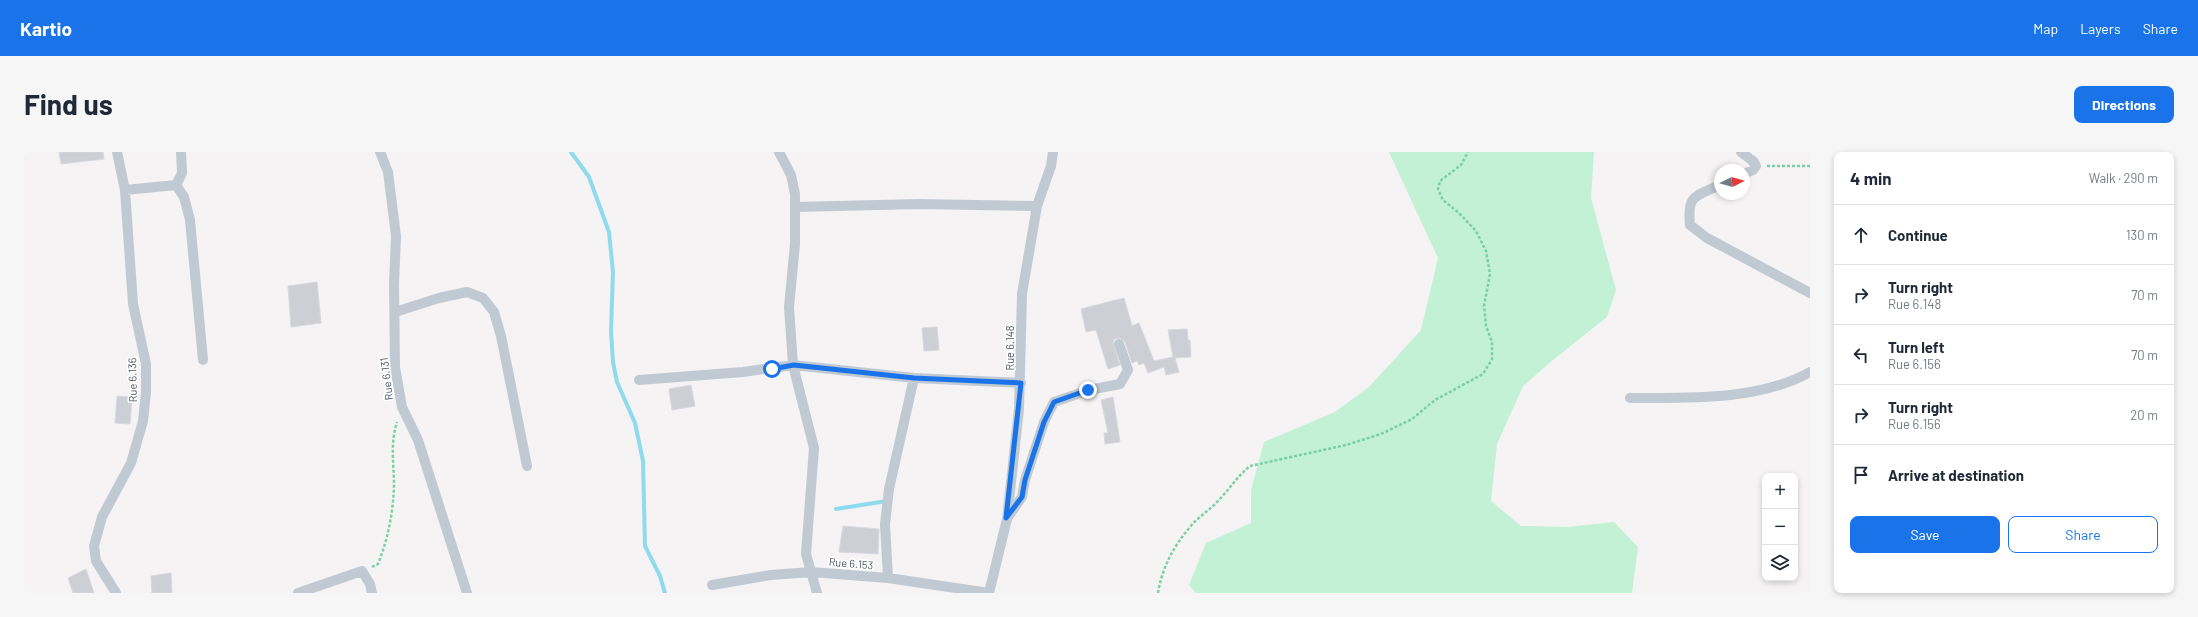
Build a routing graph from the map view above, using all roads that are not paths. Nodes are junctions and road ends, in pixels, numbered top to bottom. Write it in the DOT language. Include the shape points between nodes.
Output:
graph roads {
  1 [pos="117,152"];
  2 [pos="181,152"];
  3 [pos="380,152"];
  4 [pos="779,152"];
  5 [pos="1053,152"];
  6 [pos="1741,152"];
  7 [pos="1750,171"];
  8 [pos="176,185"];
  9 [pos="1714,188"];
  10 [pos="125,190"];
  11 [pos="1037,206"];
  12 [pos="795,207"];
  13 [pos="1810,293"];
  14 [pos="395,312"];
  15 [pos="1119,344"];
  16 [pos="203,360"];
  17 [pos="794,365"];
  18 [pos="1810,372"];
  19 [pos="914,378"];
  20 [pos="639,380"];
  21 [pos="1021,383"];
  22 [pos="1630,398"];
  23 [pos="527,466"];
  24 [pos="1006,518"];
  25 [pos="811,572"];
  26 [pos="888,578"];
  27 [pos="712,585"];
  28 [pos="371,589"];
  29 [pos="116,593"];
  30 [pos="298,593"];
  31 [pos="467,593"];
  32 [pos="817,593"];
  33 [pos="989,593"];
  1 -- 10 [label="street, Rue 6.136"];
  2 -- 8 [label="street" via="182,173"];
  3 -- 14 [label="street, Rue 6.131" via="388,172 396,236"];
  4 -- 12 [label="street" via="791,175"];
  5 -- 11 [label="street, Rue 6.148" via="1051,166"];
  6 -- 7 [label="street" via="1756,166"];
  8 -- 10 [label="street"];
  8 -- 16 [label="street" via="184,197 190,220"];
  9 -- 13 [label="street" via="1694,197 1688,206 1690,225 1707,238"];
  10 -- 29 [label="street, Rue 6.136" via="133,304 146,364 146,392 143,421 131,462 102,517 94,546 96,561"];
  11 -- 12 [label="street" via="904,204"];
  11 -- 21 [label="street, Rue 6.148" via="1022,294"];
  12 -- 17 [label="street" via="795,244 789,307"];
  14 -- 23 [label="street" via="467,292 483,298 494,312 501,336"];
  14 -- 31 [label="street, Rue 6.131" via="395,367 402,406 418,440"];
  15 -- 24 [label="street" via="1128,370 1120,384 1088,390 1054,402 1044,422 1022,497"];
  17 -- 19 [label="street"];
  17 -- 20 [label="street"];
  17 -- 25 [label="street" via="814,448 806,540 806,554"];
  18 -- 22 [label="street" via="1762,389 1703,398"];
  19 -- 21 [label="street"];
  19 -- 26 [label="street" via="888,488 885,524"];
  21 -- 24 [label="street, Rue 6.148"];
  24 -- 33 [label="street, Rue 6.148"];
  25 -- 26 [label="street, Rue 6.153"];
  25 -- 27 [label="street, Rue 6.153" via="771,575"];
  25 -- 32 [label="street"];
  26 -- 33 [label="street, Rue 6.153"];
  28 -- 30 [label="street" via="362,571"];
}
